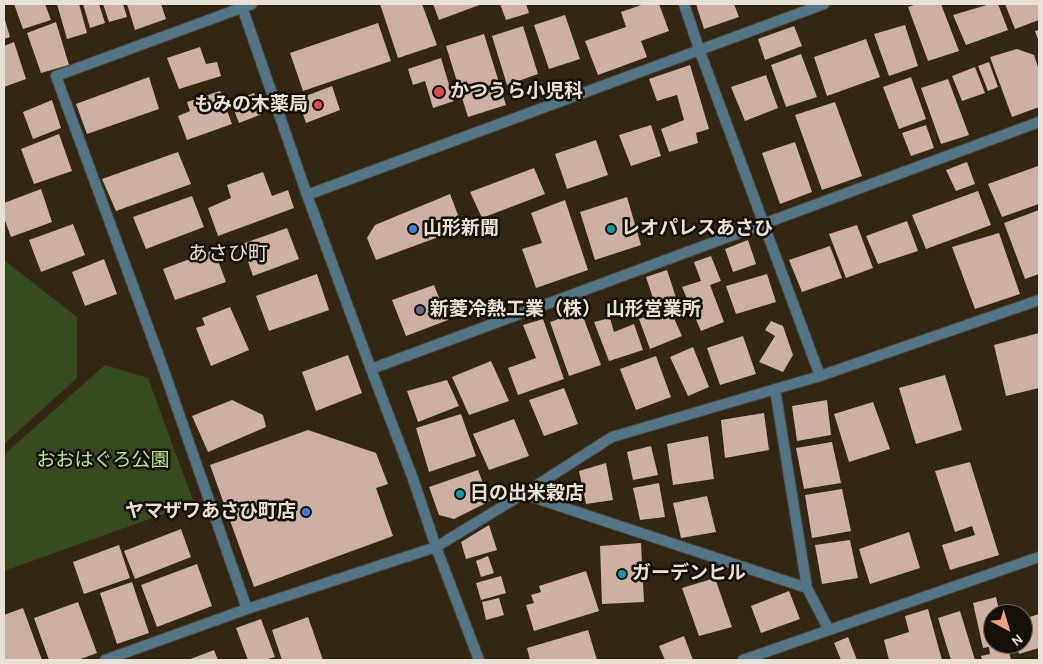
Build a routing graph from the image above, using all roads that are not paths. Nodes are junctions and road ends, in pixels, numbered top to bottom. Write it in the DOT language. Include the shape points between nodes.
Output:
graph roads {
  1 [pos="684,4"];
  2 [pos="824,4"];
  3 [pos="245,5"];
  4 [pos="699,49"];
  5 [pos="1039,122"];
  6 [pos="307,195"];
  7 [pos="764,224"];
  8 [pos="1039,300"];
  9 [pos="371,370"];
  10 [pos="820,376"];
  11 [pos="775,389"];
  12 [pos="523,494"];
  13 [pos="436,547"];
  14 [pos="1039,557"];
  15 [pos="806,588"];
  16 [pos="246,609"];
  17 [pos="829,630"];
  18 [pos="105,660"];
  19 [pos="479,660"];
  20 [pos="743,660"];
  1 -- 4 [label="street"];
  2 -- 4 [label="street"];
  3 -- 6 [label="street"];
  3 -- 16 [label="street" via="56,76"];
  4 -- 6 [label="street"];
  4 -- 7 [label="street"];
  5 -- 7 [label="street"];
  6 -- 9 [label="street"];
  7 -- 9 [label="street"];
  7 -- 10 [label="street"];
  8 -- 10 [label="street"];
  9 -- 13 [label="street"];
  10 -- 11 [label="street"];
  11 -- 12 [label="street" via="612,437"];
  11 -- 15 [label="street"];
  12 -- 13 [label="street"];
  12 -- 15 [label="street"];
  13 -- 16 [label="street"];
  13 -- 19 [label="street"];
  14 -- 17 [label="street"];
  15 -- 17 [label="street"];
  16 -- 18 [label="street"];
  17 -- 20 [label="street"];
}
